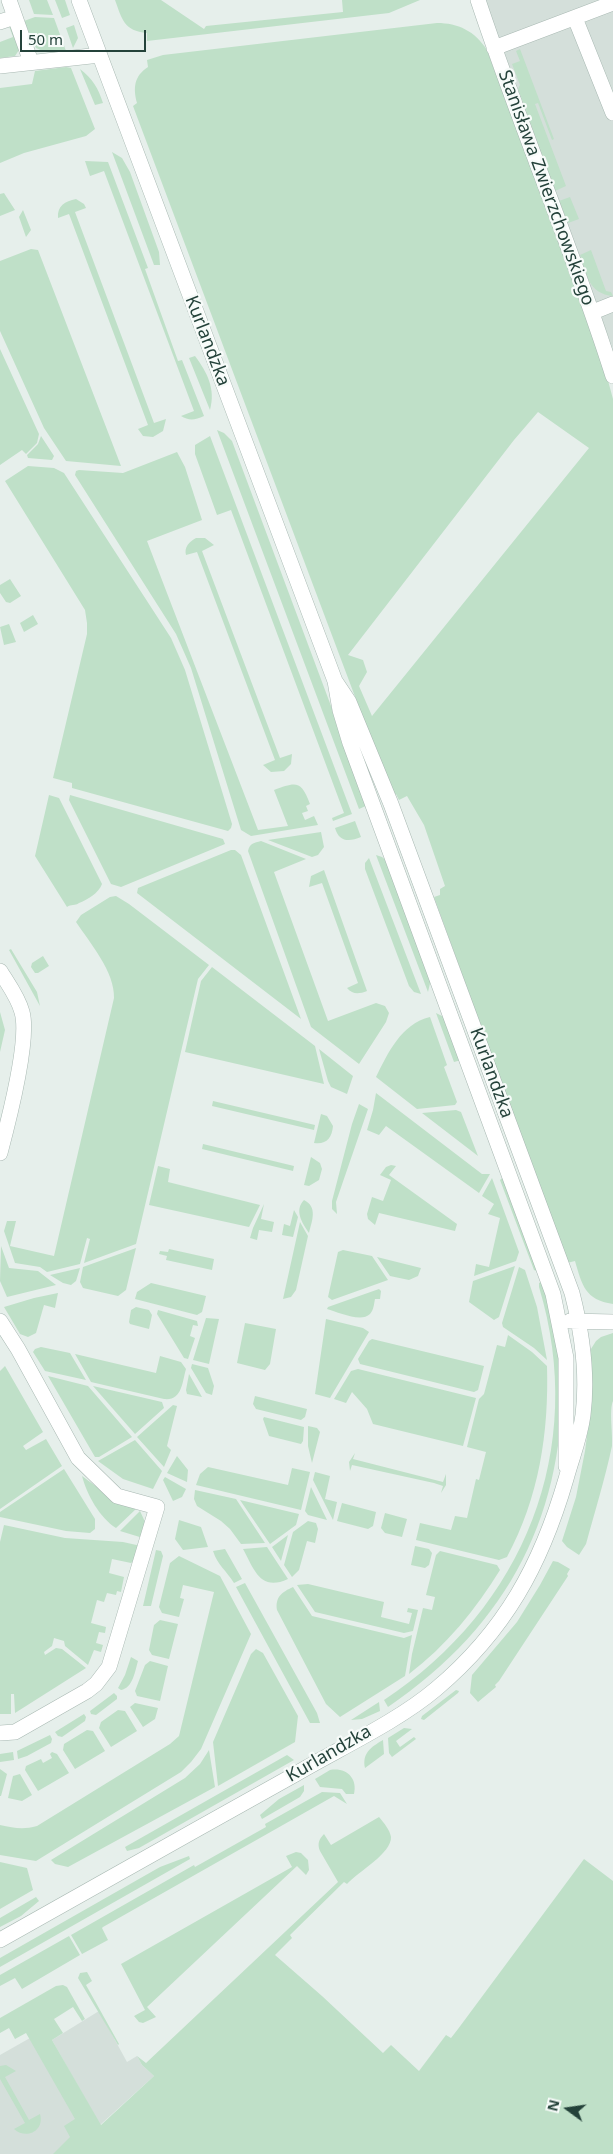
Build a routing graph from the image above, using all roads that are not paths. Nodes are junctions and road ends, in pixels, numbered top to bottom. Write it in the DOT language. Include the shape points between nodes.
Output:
graph roads {
  1 [pos="9,0"];
  2 [pos="79,0"];
  3 [pos="478,0"];
  4 [pos="613,3"];
  5 [pos="15,17"];
  6 [pos="575,18"];
  7 [pos="0,22"];
  8 [pos="494,48"];
  9 [pos="100,55"];
  10 [pos="31,62"];
  11 [pos="0,66"];
  12 [pos="613,113"];
  13 [pos="613,304"];
  14 [pos="593,312"];
  15 [pos="613,376"];
  16 [pos="335,681"];
  17 [pos="0,971"];
  18 [pos="0,1153"];
  19 [pos="560,1320"];
  20 [pos="0,1321"];
  21 [pos="579,1321"];
  22 [pos="613,1322"];
  23 [pos="566,1478"];
  24 [pos="0,1733"];
  25 [pos="0,1940"];
  1 -- 5 [label="street"];
  2 -- 9 [label="street, Kurlandzka"];
  3 -- 8 [label="street, Stanisława Zwierzchowskiego"];
  4 -- 6 [label="street"];
  5 -- 7 [label="street"];
  5 -- 10 [label="street"];
  6 -- 8 [label="street"];
  6 -- 12 [label="street"];
  8 -- 14 [label="street, Stanisława Zwierzchowskiego"];
  9 -- 10 [label="street"];
  9 -- 16 [label="street, Kurlandzka"];
  10 -- 11 [label="street"];
  13 -- 14 [label="street"];
  14 -- 15 [label="street, Stanisława Zwierzchowskiego"];
  16 -- 19 [label="street, Kurlandzka" via="350,743 512,1178"];
  16 -- 21 [label="street, Kurlandzka" via="357,720 414,863 570,1285"];
  17 -- 18 [label="street" via="23,1013 24,1030 20,1064"];
  19 -- 21 [label="street"];
  19 -- 23 [label="street, Kurlandzka" via="568,1387"];
  20 -- 24 [label="street" via="78,1458 117,1496 157,1507 109,1667 87,1691 16,1732"];
  21 -- 22 [label="street"];
  21 -- 23 [label="street, Kurlandzka" via="585,1380 583,1414 579,1439"];
  23 -- 25 [label="street, Kurlandzka" via="545,1544 514,1601 483,1642 435,1690 343,1747"];
}
